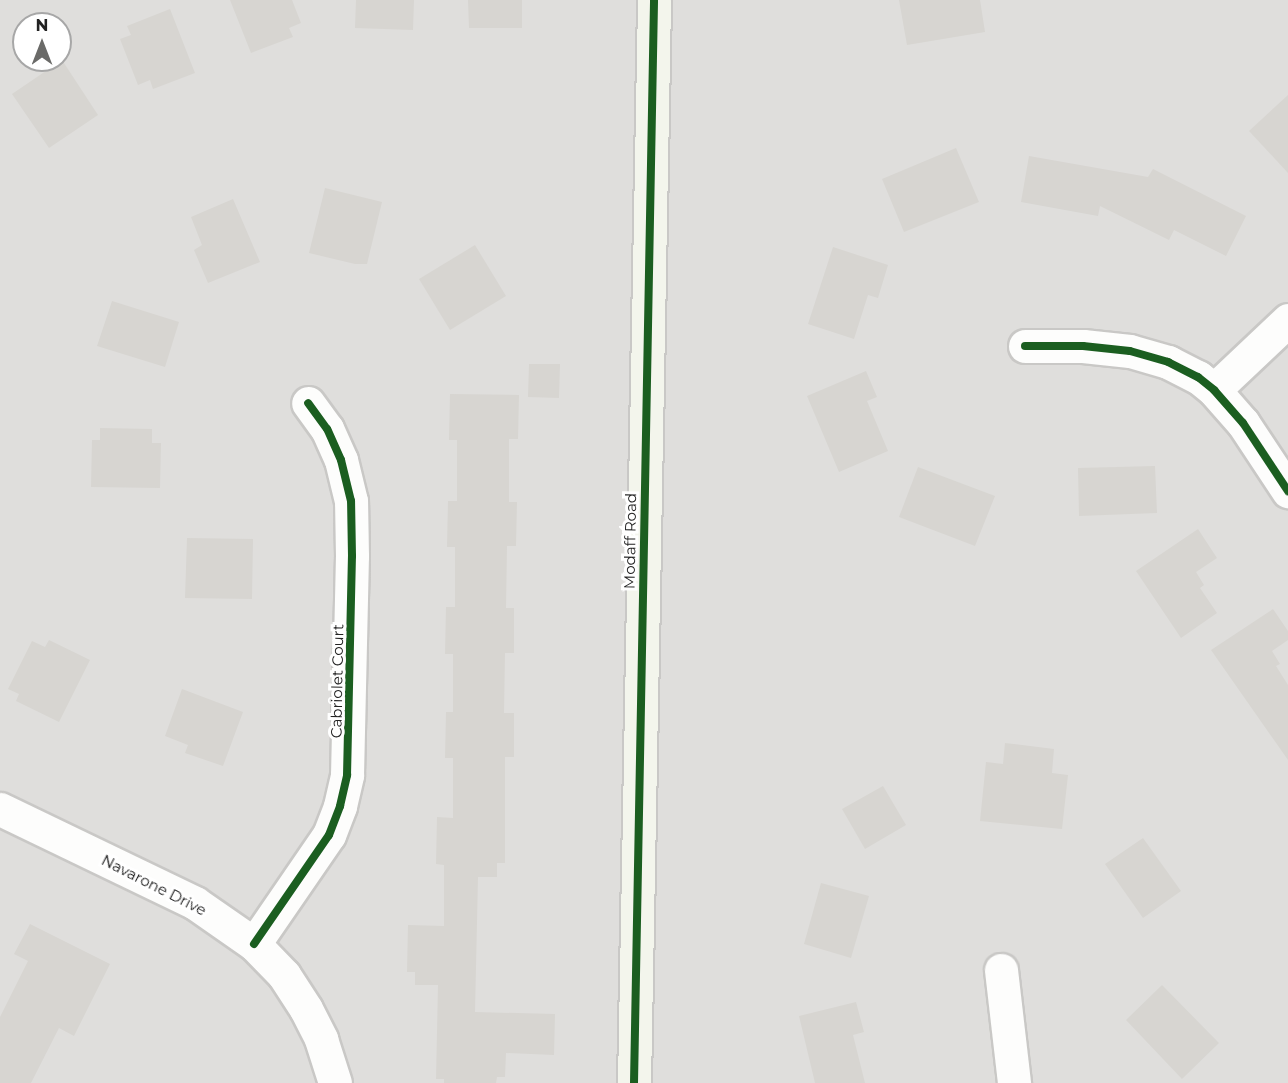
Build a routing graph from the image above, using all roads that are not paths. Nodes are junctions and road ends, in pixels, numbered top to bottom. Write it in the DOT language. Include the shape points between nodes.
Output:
graph roads {
  1 [pos="654,0"];
  2 [pos="1288,320"];
  3 [pos="1025,346"];
  4 [pos="1214,390"];
  5 [pos="308,403"];
  6 [pos="1288,490"];
  7 [pos="0,808"];
  8 [pos="254,944"];
  9 [pos="1001,970"];
  10 [pos="335,1083"];
  11 [pos="634,1083"];
  12 [pos="1014,1083"];
  1 -- 11 [label="street, Modaff Road"];
  2 -- 4 [label="street"];
  3 -- 4 [label="street" via="1130,351 1168,362"];
  4 -- 6 [label="street" via="1243,423"];
  5 -- 8 [label="street, Cabriolet Court" via="327,429 341,460 351,501 347,775 329,835"];
  7 -- 8 [label="street, Navarone Drive" via="195,903"];
  8 -- 10 [label="street, Navarone Drive" via="284,975 306,1009 321,1039"];
  9 -- 12 [label="street"];
}
